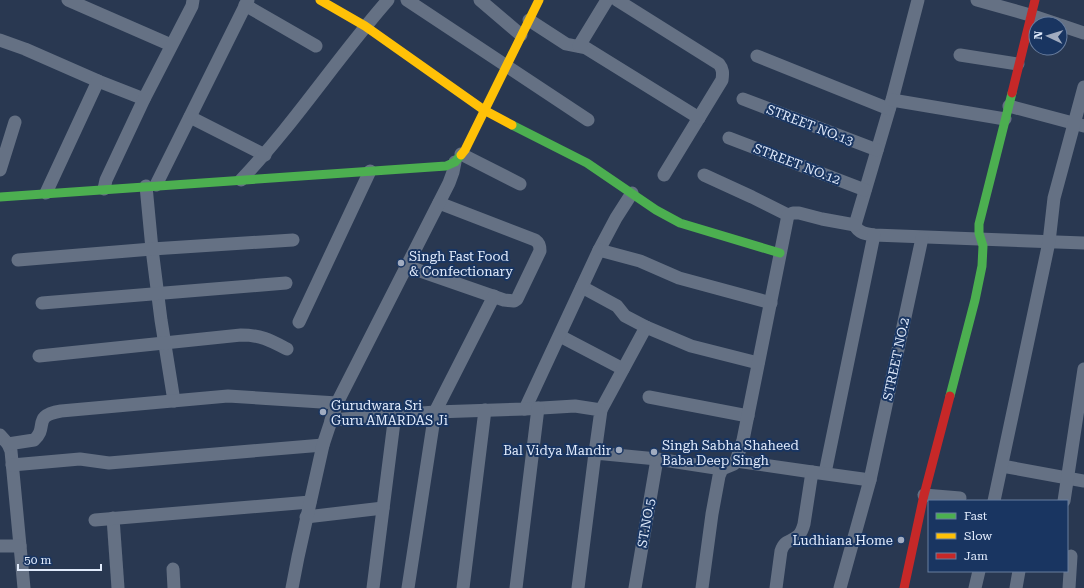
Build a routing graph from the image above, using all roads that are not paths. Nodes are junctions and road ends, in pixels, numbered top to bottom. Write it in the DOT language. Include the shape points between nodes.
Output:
graph roads {
  1 [pos="68,0"];
  2 [pos="193,0"];
  3 [pos="320,0"];
  4 [pos="388,0"];
  5 [pos="407,0"];
  6 [pos="480,0"];
  7 [pos="539,0"];
  8 [pos="607,0"];
  9 [pos="617,0"];
  10 [pos="918,0"];
  11 [pos="977,0"];
  12 [pos="1035,0"];
  13 [pos="247,3"];
  14 [pos="1030,15"];
  15 [pos="1033,16"];
  16 [pos="529,20"];
  17 [pos="365,26"];
  18 [pos="1068,28"];
  19 [pos="1084,33"];
  20 [pos="521,35"];
  21 [pos="0,40"];
  22 [pos="171,45"];
  23 [pos="316,46"];
  24 [pos="579,46"];
  25 [pos="960,54"];
  26 [pos="757,56"];
  27 [pos="1018,64"];
  28 [pos="506,66"];
  29 [pos="98,81"];
  30 [pos="1084,87"];
  31 [pos="144,98"];
  32 [pos="743,99"];
  33 [pos="891,105"];
  34 [pos="1009,106"];
  35 [pos="484,110"];
  36 [pos="190,117"];
  37 [pos="699,118"];
  38 [pos="1005,119"];
  39 [pos="588,120"];
  40 [pos="15,122"];
  41 [pos="1079,125"];
  42 [pos="730,138"];
  43 [pos="877,150"];
  44 [pos="265,155"];
  45 [pos="458,158"];
  46 [pos="0,170"];
  47 [pos="370,171"];
  48 [pos="664,175"];
  49 [pos="704,175"];
  50 [pos="242,180"];
  51 [pos="520,184"];
  52 [pos="151,186"];
  53 [pos="104,189"];
  54 [pos="865,190"];
  55 [pos="46,193"];
  56 [pos="632,193"];
  57 [pos="0,197"];
  58 [pos="439,203"];
  59 [pos="788,215"];
  60 [pos="855,225"];
  61 [pos="874,235"];
  62 [pos="922,238"];
  63 [pos="981,239"];
  64 [pos="293,240"];
  65 [pos="1049,242"];
  66 [pos="1084,243"];
  67 [pos="152,249"];
  68 [pos="599,250"];
  69 [pos="780,254"];
  70 [pos="18,260"];
  71 [pos="406,266"];
  72 [pos="286,284"];
  73 [pos="582,287"];
  74 [pos="158,294"];
  75 [pos="494,296"];
  76 [pos="42,303"];
  77 [pos="771,303"];
  78 [pos="299,322"];
  79 [pos="646,327"];
  80 [pos="560,336"];
  81 [pos="165,342"];
  82 [pos="287,349"];
  83 [pos="39,356"];
  84 [pos="758,363"];
  85 [pos="623,369"];
  86 [pos="1084,369"];
  87 [pos="649,397"];
  88 [pos="174,401"];
  89 [pos="337,402"];
  90 [pos="538,408"];
  91 [pos="525,409"];
  92 [pos="485,410"];
  93 [pos="601,410"];
  94 [pos="435,412"];
  95 [pos="395,414"];
  96 [pos="748,416"];
  97 [pos="331,420"];
  98 [pos="4,440"];
  99 [pos="323,446"];
  100 [pos="595,453"];
  101 [pos="658,459"];
  102 [pos="8,461"];
  103 [pos="736,461"];
  104 [pos="1002,466"];
  105 [pos="722,469"];
  106 [pos="818,472"];
  107 [pos="1067,478"];
  108 [pos="870,480"];
  109 [pos="1084,481"];
  110 [pos="924,495"];
  111 [pos="960,498"];
  112 [pos="994,500"];
  113 [pos="1064,500"];
  114 [pos="310,502"];
  115 [pos="383,508"];
  116 [pos="306,517"];
  117 [pos="113,518"];
  118 [pos="95,520"];
  119 [pos="0,546"];
  120 [pos="20,546"];
  121 [pos="1071,556"];
  122 [pos="173,569"];
  123 [pos="979,572"];
  124 [pos="1019,572"];
  125 [pos="24,588"];
  126 [pos="118,588"];
  127 [pos="174,588"];
  128 [pos="292,588"];
  129 [pos="373,588"];
  130 [pos="408,588"];
  131 [pos="463,588"];
  132 [pos="516,588"];
  133 [pos="578,588"];
  134 [pos="635,588"];
  135 [pos="702,588"];
  136 [pos="776,588"];
  137 [pos="840,588"];
  138 [pos="904,588"];
  139 [pos="975,588"];
  140 [pos="1016,588"];
  141 [pos="1069,588"];
  1 -- 22 [label="street"];
  2 -- 22 [label="street"];
  3 -- 17 [label="street"];
  4 -- 17 [label="street"];
  5 -- 28 [label="street"];
  6 -- 20 [label="street"];
  7 -- 16 [label="street"];
  8 -- 24 [label="street"];
  9 -- 37 [label="street" via="722,68 722,80"];
  10 -- 33 [label="street"];
  11 -- 14 [label="street"];
  12 -- 14 [label="street"];
  13 -- 23 [label="street"];
  13 -- 36 [label="street"];
  14 -- 15 [label="street"];
  14 -- 27 [label="street"];
  16 -- 20 [label="street"];
  16 -- 24 [label="street" via="566,44"];
  17 -- 35 [label="street"];
  17 -- 44 [label="street"];
  18 -- 19 [label="street"];
  20 -- 28 [label="street"];
  21 -- 29 [label="street"];
  22 -- 31 [label="street"];
  24 -- 37 [label="street"];
  25 -- 27 [label="street"];
  26 -- 33 [label="street"];
  27 -- 34 [label="street"];
  28 -- 35 [label="street"];
  28 -- 39 [label="street"];
  29 -- 31 [label="street"];
  29 -- 55 [label="street"];
  30 -- 41 [label="street"];
  31 -- 53 [label="street"];
  32 -- 43 [label="street, STREET NO.13"];
  33 -- 38 [label="street"];
  33 -- 43 [label="street"];
  34 -- 38 [label="street"];
  34 -- 41 [label="street"];
  35 -- 45 [label="street" via="465,150"];
  35 -- 56 [label="street" via="586,163"];
  36 -- 44 [label="street"];
  36 -- 52 [label="street"];
  37 -- 48 [label="street"];
  38 -- 63 [label="street" via="979,224 978,233"];
  40 -- 46 [label="street"];
  41 -- 65 [label="street" via="1054,198"];
  42 -- 54 [label="street, STREET NO.12"];
  43 -- 54 [label="street"];
  44 -- 50 [label="street"];
  45 -- 47 [label="street" via="446,166"];
  45 -- 51 [label="street"];
  45 -- 58 [label="street"];
  47 -- 50 [label="street"];
  47 -- 78 [label="street"];
  49 -- 59 [label="street"];
  50 -- 52 [label="street"];
  52 -- 53 [label="street"];
  52 -- 67 [label="street"];
  53 -- 55 [label="street"];
  54 -- 60 [label="street"];
  55 -- 57 [label="street"];
  56 -- 68 [label="street"];
  56 -- 69 [label="street" via="680,223"];
  58 -- 71 [label="street"];
  58 -- 75 [label="street" via="535,240 540,246 517,299 510,301"];
  59 -- 60 [label="street" via="799,213"];
  59 -- 69 [label="street"];
  60 -- 61 [label="street" via="860,232"];
  61 -- 62 [label="street"];
  61 -- 106 [label="street"];
  62 -- 63 [label="street"];
  62 -- 108 [label="street, STREET NO.2"];
  63 -- 65 [label="street"];
  63 -- 110 [label="street" via="983,254 975,300"];
  64 -- 67 [label="street"];
  65 -- 66 [label="street"];
  65 -- 104 [label="street"];
  67 -- 70 [label="street"];
  67 -- 74 [label="street"];
  68 -- 73 [label="street"];
  68 -- 77 [label="street" via="640,261 679,278"];
  69 -- 77 [label="street"];
  71 -- 75 [label="street"];
  71 -- 89 [label="street"];
  72 -- 74 [label="street"];
  73 -- 79 [label="street" via="617,306 625,316"];
  73 -- 80 [label="street"];
  74 -- 76 [label="street"];
  74 -- 81 [label="street"];
  75 -- 94 [label="street"];
  77 -- 84 [label="street"];
  79 -- 84 [label="street" via="691,346"];
  79 -- 85 [label="street"];
  80 -- 85 [label="street"];
  80 -- 91 [label="street"];
  81 -- 82 [label="street" via="249,335 267,338"];
  81 -- 83 [label="street"];
  81 -- 88 [label="street"];
  84 -- 96 [label="street"];
  85 -- 93 [label="street"];
  86 -- 107 [label="street"];
  87 -- 96 [label="street"];
  88 -- 89 [label="street" via="228,396"];
  88 -- 98 [label="street" via="50,413 44,416 40,432 34,440"];
  89 -- 97 [label="street"];
  90 -- 91 [label="street"];
  90 -- 93 [label="street" via="575,406"];
  90 -- 132 [label="street"];
  91 -- 92 [label="street"];
  92 -- 94 [label="street"];
  92 -- 131 [label="street"];
  93 -- 100 [label="street"];
  94 -- 95 [label="street"];
  94 -- 130 [label="street"];
  95 -- 97 [label="street"];
  95 -- 115 [label="street"];
  96 -- 103 [label="street"];
  97 -- 99 [label="street"];
  98 -- 102 [label="street"];
  99 -- 102 [label="street" via="109,464 80,459"];
  99 -- 114 [label="street"];
  100 -- 101 [label="street"];
  100 -- 133 [label="street"];
  101 -- 105 [label="street"];
  101 -- 134 [label="street, ST.NO.5"];
  102 -- 120 [label="street"];
  103 -- 105 [label="street"];
  103 -- 106 [label="street"];
  104 -- 107 [label="street"];
  104 -- 112 [label="street"];
  105 -- 135 [label="street" via="712,514"];
  106 -- 108 [label="street"];
  106 -- 136 [label="street" via="801,532 786,542 780,551"];
  107 -- 109 [label="street"];
  107 -- 113 [label="street"];
  108 -- 137 [label="street, STREET NO.2"];
  110 -- 111 [label="street"];
  110 -- 138 [label="street"];
  114 -- 116 [label="street"];
  114 -- 117 [label="street"];
  115 -- 116 [label="street"];
  115 -- 129 [label="street"];
  116 -- 128 [label="street"];
  117 -- 118 [label="street"];
  117 -- 126 [label="street"];
  119 -- 120 [label="street"];
  120 -- 125 [label="street"];
  121 -- 141 [label="street"];
  122 -- 127 [label="street"];
  123 -- 139 [label="street"];
  124 -- 140 [label="street"];
}
